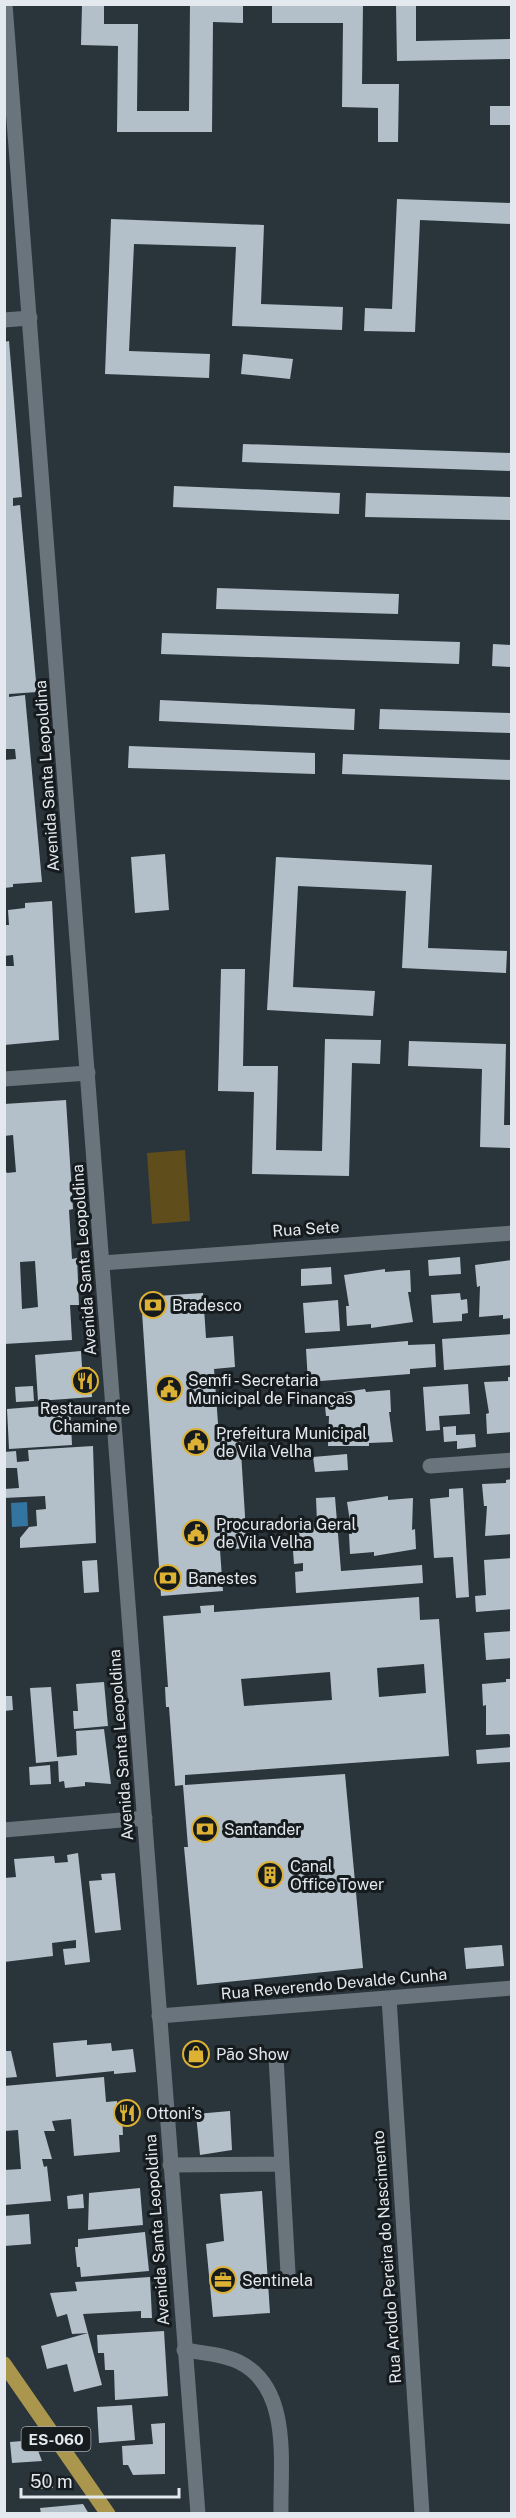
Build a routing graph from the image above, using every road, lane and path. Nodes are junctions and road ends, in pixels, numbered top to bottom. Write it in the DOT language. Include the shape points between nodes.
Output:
graph roads {
  1 [pos="5,4"];
  2 [pos="30,318"];
  3 [pos="4,320"];
  4 [pos="88,1073"];
  5 [pos="4,1079"];
  6 [pos="512,1233"];
  7 [pos="102,1263"];
  8 [pos="512,1460"];
  9 [pos="430,1466"];
  10 [pos="145,1818"];
  11 [pos="4,1830"];
  12 [pos="512,1988"];
  13 [pos="389,1998"];
  14 [pos="159,2016"];
  15 [pos="276,2057"];
  16 [pos="280,2164"];
  17 [pos="170,2165"];
  18 [pos="288,2273"];
  19 [pos="184,2350"];
  20 [pos="4,2364"];
  21 [pos="108,2514"];
  22 [pos="198,2514"];
  23 [pos="281,2514"];
  24 [pos="422,2514"];
  1 -- 2 [label="street, Avenida Santa Leopoldina"];
  2 -- 3 [label="street"];
  2 -- 4 [label="street, Avenida Santa Leopoldina"];
  4 -- 5 [label="street"];
  4 -- 7 [label="street, Avenida Santa Leopoldina"];
  6 -- 7 [label="street, Rua Sete"];
  7 -- 10 [label="street, Avenida Santa Leopoldina"];
  8 -- 9 [label="street"];
  10 -- 11 [label="street"];
  10 -- 14 [label="street, Avenida Santa Leopoldina"];
  12 -- 13 [label="street, Rua Reverendo Devalde Cunha"];
  13 -- 14 [label="street, Rua Reverendo Devalde Cunha"];
  13 -- 24 [label="street, Rua Aroldo Pereira do Nascimento"];
  14 -- 17 [label="street, Avenida Santa Leopoldina"];
  15 -- 16 [label="street"];
  16 -- 17 [label="street"];
  16 -- 18 [label="street"];
  17 -- 19 [label="street, Avenida Santa Leopoldina"];
  19 -- 22 [label="street, Avenida Santa Leopoldina"];
  19 -- 23 [label="street" via="240,2363 268,2389 278,2414"];
  20 -- 21 [label="main road, ES-060"];
}
